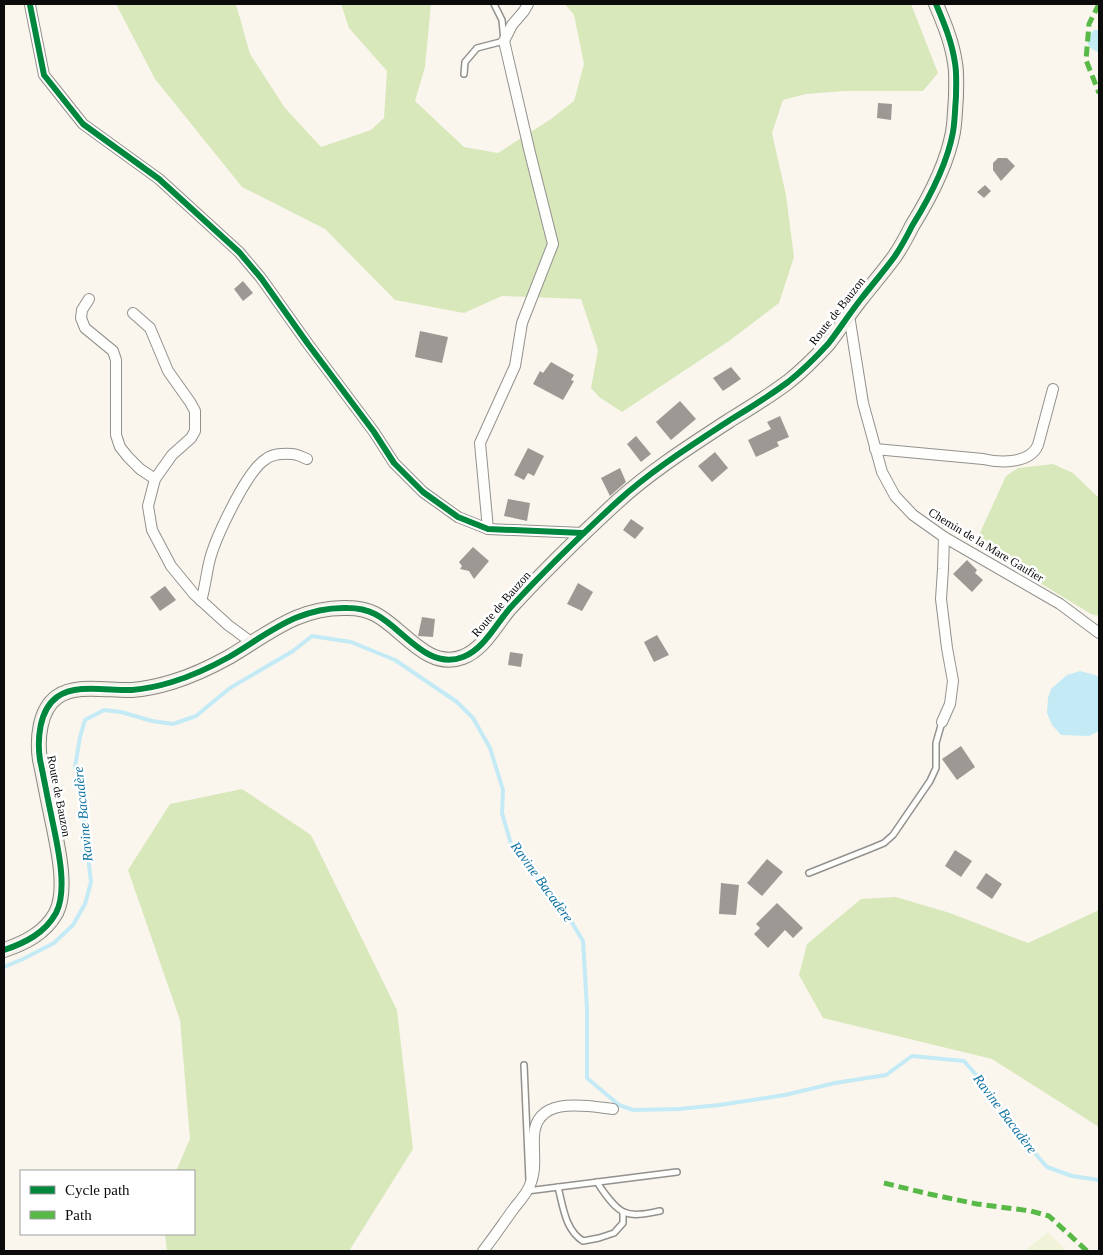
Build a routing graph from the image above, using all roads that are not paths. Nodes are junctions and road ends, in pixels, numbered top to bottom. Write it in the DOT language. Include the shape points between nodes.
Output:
graph roads {
  1 [pos="494,4"];
  2 [pos="528,4"];
  3 [pos="936,4"];
  4 [pos="30,5"];
  5 [pos="504,41"];
  6 [pos="464,74"];
  7 [pos="89,300"];
  8 [pos="133,313"];
  9 [pos="849,314"];
  10 [pos="1053,389"];
  11 [pos="875,449"];
  12 [pos="306,459"];
  13 [pos="155,479"];
  14 [pos="488,529"];
  15 [pos="583,534"];
  16 [pos="944,537"];
  17 [pos="201,601"];
  18 [pos="1099,632"];
  19 [pos="251,642"];
  20 [pos="942,722"];
  21 [pos="809,873"];
  22 [pos="4,950"];
  23 [pos="524,1065"];
  24 [pos="613,1109"];
  25 [pos="677,1172"];
  26 [pos="596,1182"];
  27 [pos="558,1187"];
  28 [pos="528,1190"];
  29 [pos="660,1211"];
  30 [pos="623,1212"];
  31 [pos="483,1251"];
  1 -- 5 [label="lane" via="502,20"];
  2 -- 5 [label="street"];
  3 -- 9 [label="street, Route de Bauzon" via="947,28 956,64 954,129 948,153 922,210 896,254"];
  4 -- 14 [label="street" via="44,75 83,124 159,179 239,252 394,463 423,492 458,517"];
  5 -- 6 [label="lane" via="477,48 465,62"];
  5 -- 14 [label="street" via="553,244 522,323 515,366 480,443"];
  7 -- 13 [label="street" via="81,318 86,328 113,351 116,360 116,435 120,447 140,470"];
  8 -- 13 [label="street" via="150,328 168,371 195,411 195,431 191,438 172,454"];
  9 -- 11 [label="street, Chemin de la Mare Gaufier" via="863,403"];
  9 -- 15 [label="street, Route de Bauzon" via="828,343 789,381 636,484"];
  10 -- 11 [label="street" via="1032,454 996,462"];
  11 -- 16 [label="street, Chemin de la Mare Gaufier" via="882,472 895,496 913,515"];
  12 -- 17 [label="street" via="293,454 278,454 266,458 256,468 216,542"];
  13 -- 17 [label="street" via="148,506 152,530 172,566"];
  14 -- 15 [label="street"];
  15 -- 19 [label="street, Route de Bauzon" via="508,610 477,649 456,660 434,658 388,622 356,608 310,613 273,628"];
  16 -- 18 [label="street, Chemin de la Mare Gaufier" via="1060,604"];
  16 -- 20 [label="street" via="941,599 953,681 950,704"];
  17 -- 19 [label="street"];
  19 -- 22 [label="street, Route de Bauzon" via="205,670 169,683 134,690 76,689 52,701 45,713 38,745 61,867 60,898 46,928 19,945"];
  20 -- 21 [label="lane" via="936,743 936,768 893,835 878,846"];
  23 -- 28 [label="lane"];
  24 -- 28 [label="street" via="570,1104 543,1114 535,1125 535,1165"];
  25 -- 26 [label="lane"];
  26 -- 27 [label="lane"];
  26 -- 30 [label="lane"];
  27 -- 28 [label="lane"];
  27 -- 30 [label="lane" via="571,1230 583,1241 614,1232 623,1223"];
  28 -- 31 [label="street"];
  29 -- 30 [label="lane"];
}
